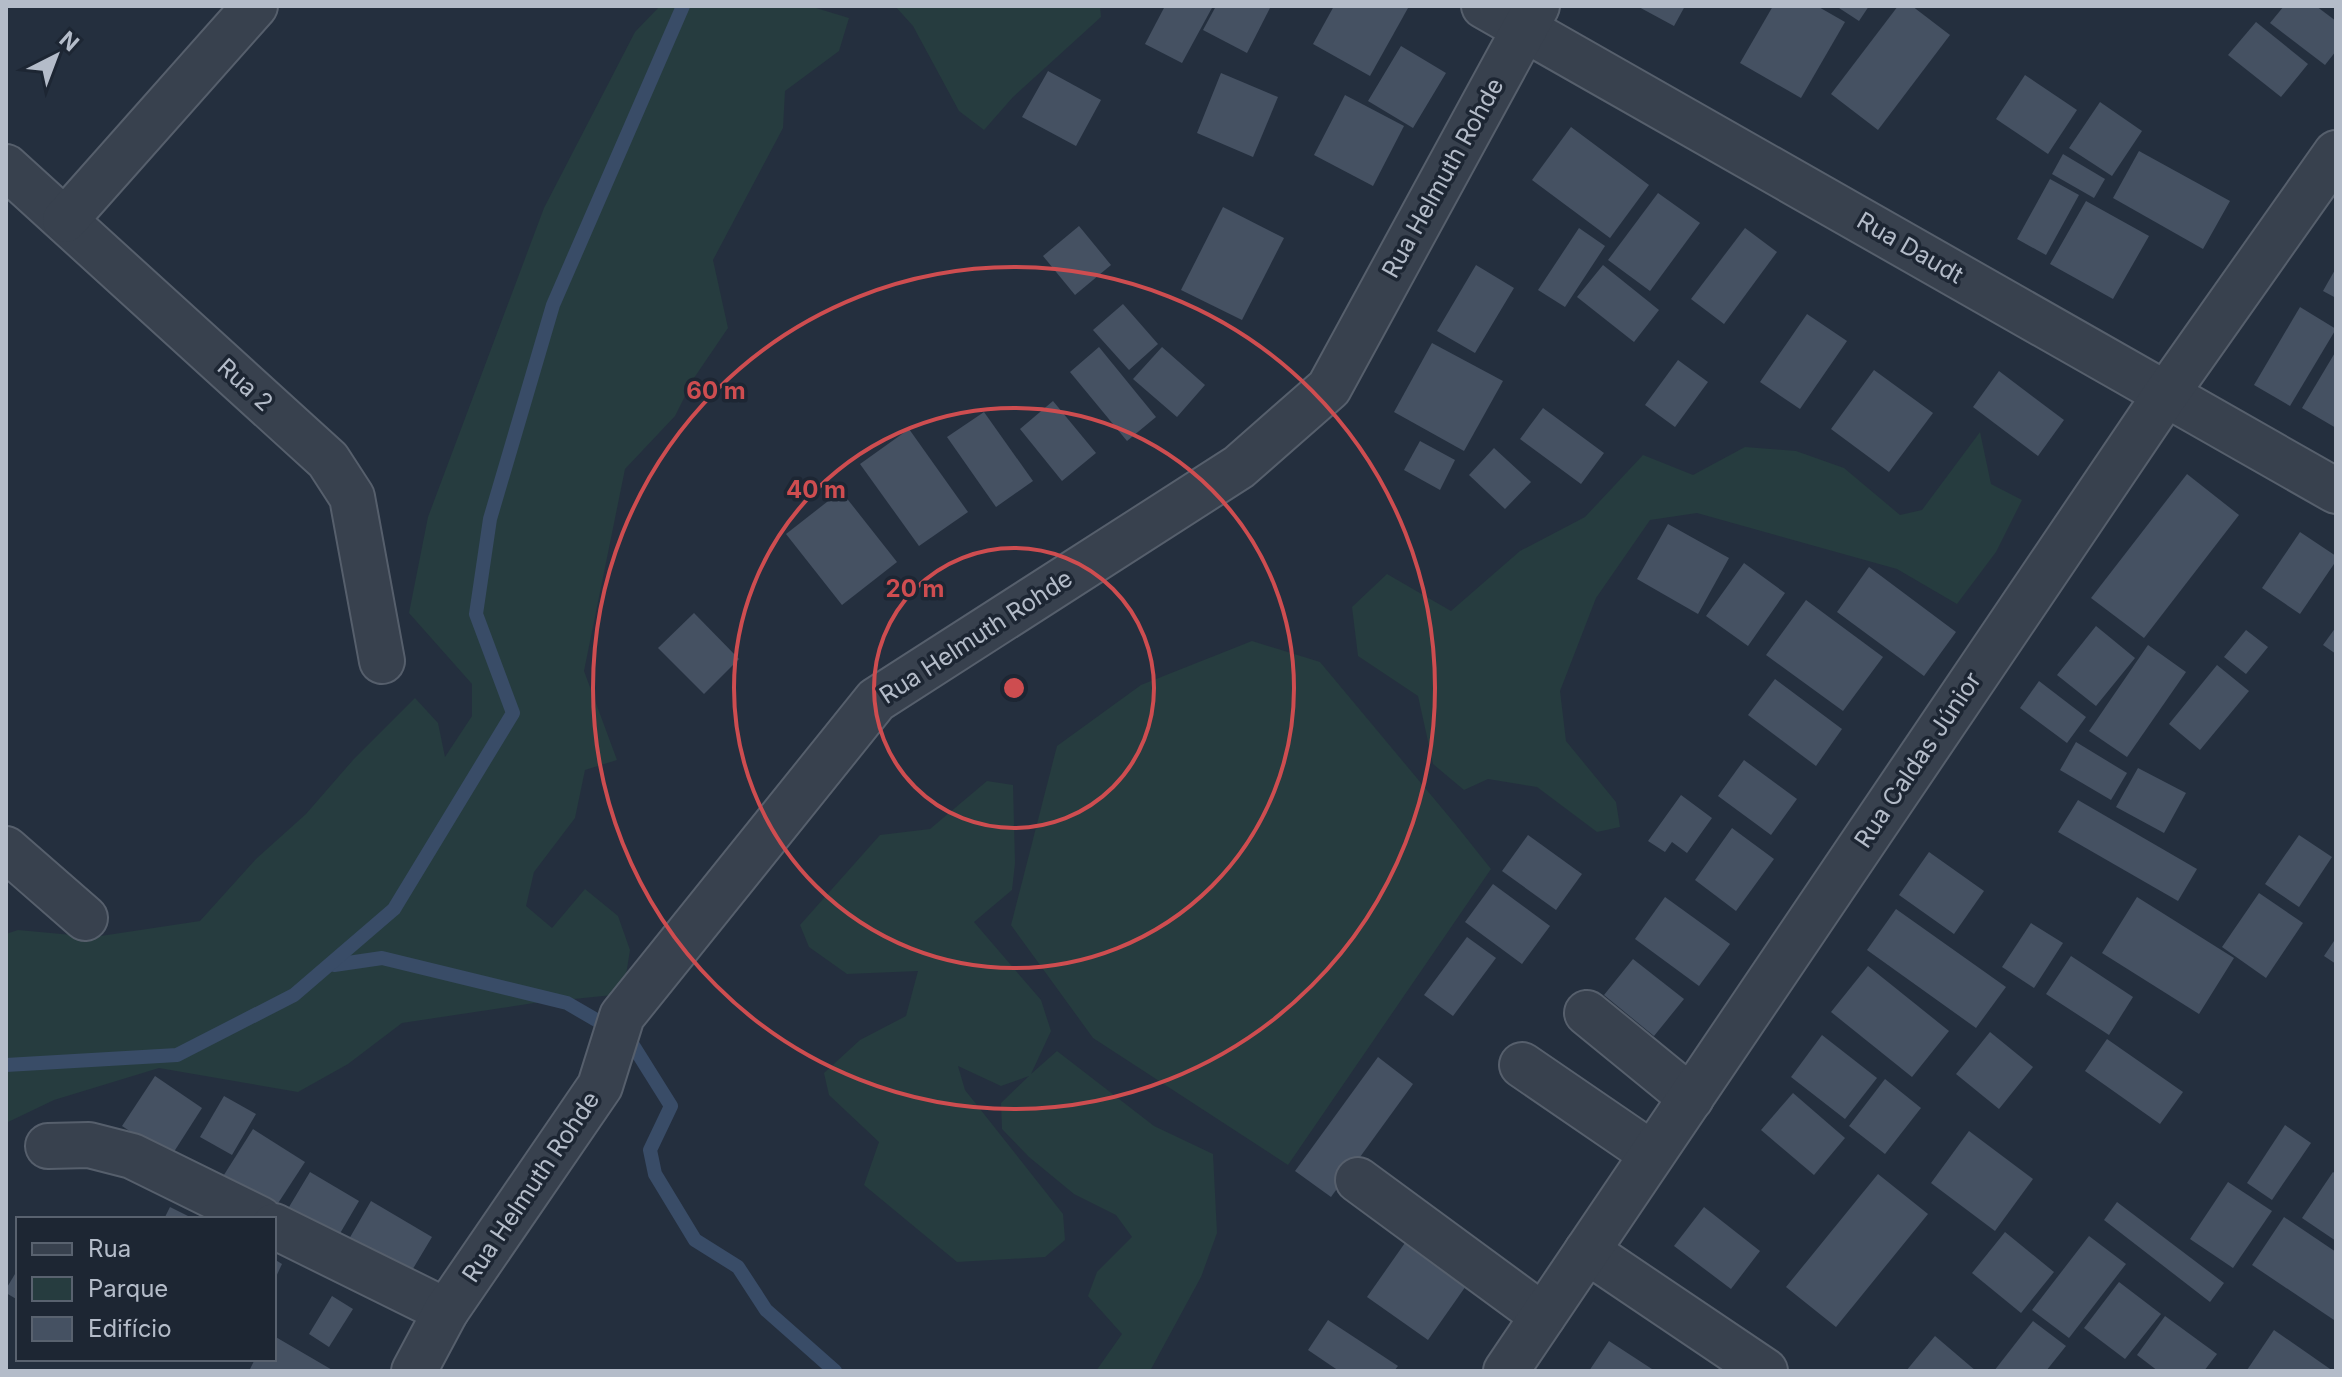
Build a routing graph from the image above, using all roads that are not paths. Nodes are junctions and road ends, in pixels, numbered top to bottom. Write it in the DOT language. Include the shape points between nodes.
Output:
graph roads {
  1 [pos="255,6"];
  2 [pos="1484,6"];
  3 [pos="1531,17"];
  4 [pos="2336,153"];
  5 [pos="6,167"];
  6 [pos="65,220"];
  7 [pos="2166,394"];
  8 [pos="2336,491"];
  9 [pos="382,661"];
  10 [pos="6,849"];
  11 [pos="85,918"];
  12 [pos="1587,1013"];
  13 [pos="1522,1065"];
  14 [pos="1691,1098"];
  15 [pos="48,1146"];
  16 [pos="1652,1154"];
  17 [pos="1358,1180"];
  18 [pos="256,1217"];
  19 [pos="276,1227"];
  20 [pos="1587,1251"];
  21 [pos="446,1311"];
  22 [pos="1543,1316"];
  23 [pos="414,1371"];
  24 [pos="1506,1371"];
  25 [pos="1765,1371"];
  1 -- 6 [label="street"];
  2 -- 3 [label="street, Rua Daudt"];
  3 -- 7 [label="street, Rua Daudt"];
  3 -- 21 [label="street, Rua Helmuth Rohde" via="1329,388 1239,467 876,700 622,1016 600,1086"];
  4 -- 7 [label="street, Rua Caldas Júnior"];
  5 -- 6 [label="street, Rua 2"];
  6 -- 9 [label="street, Rua 2" via="328,460 352,497"];
  7 -- 8 [label="street, Rua Daudt"];
  7 -- 14 [label="street, Rua Caldas Júnior"];
  10 -- 11 [label="street"];
  12 -- 14 [label="street"];
  13 -- 16 [label="street"];
  14 -- 16 [label="street, Rua Caldas Júnior"];
  15 -- 18 [label="street" via="89,1145 132,1156"];
  16 -- 20 [label="street, Rua Caldas Júnior"];
  17 -- 22 [label="street"];
  19 -- 21 [label="street"];
  20 -- 22 [label="street, Rua Caldas Júnior"];
  20 -- 25 [label="street"];
  21 -- 23 [label="street, Rua Helmuth Rohde"];
  22 -- 24 [label="street, Rua Caldas Júnior"];
}
